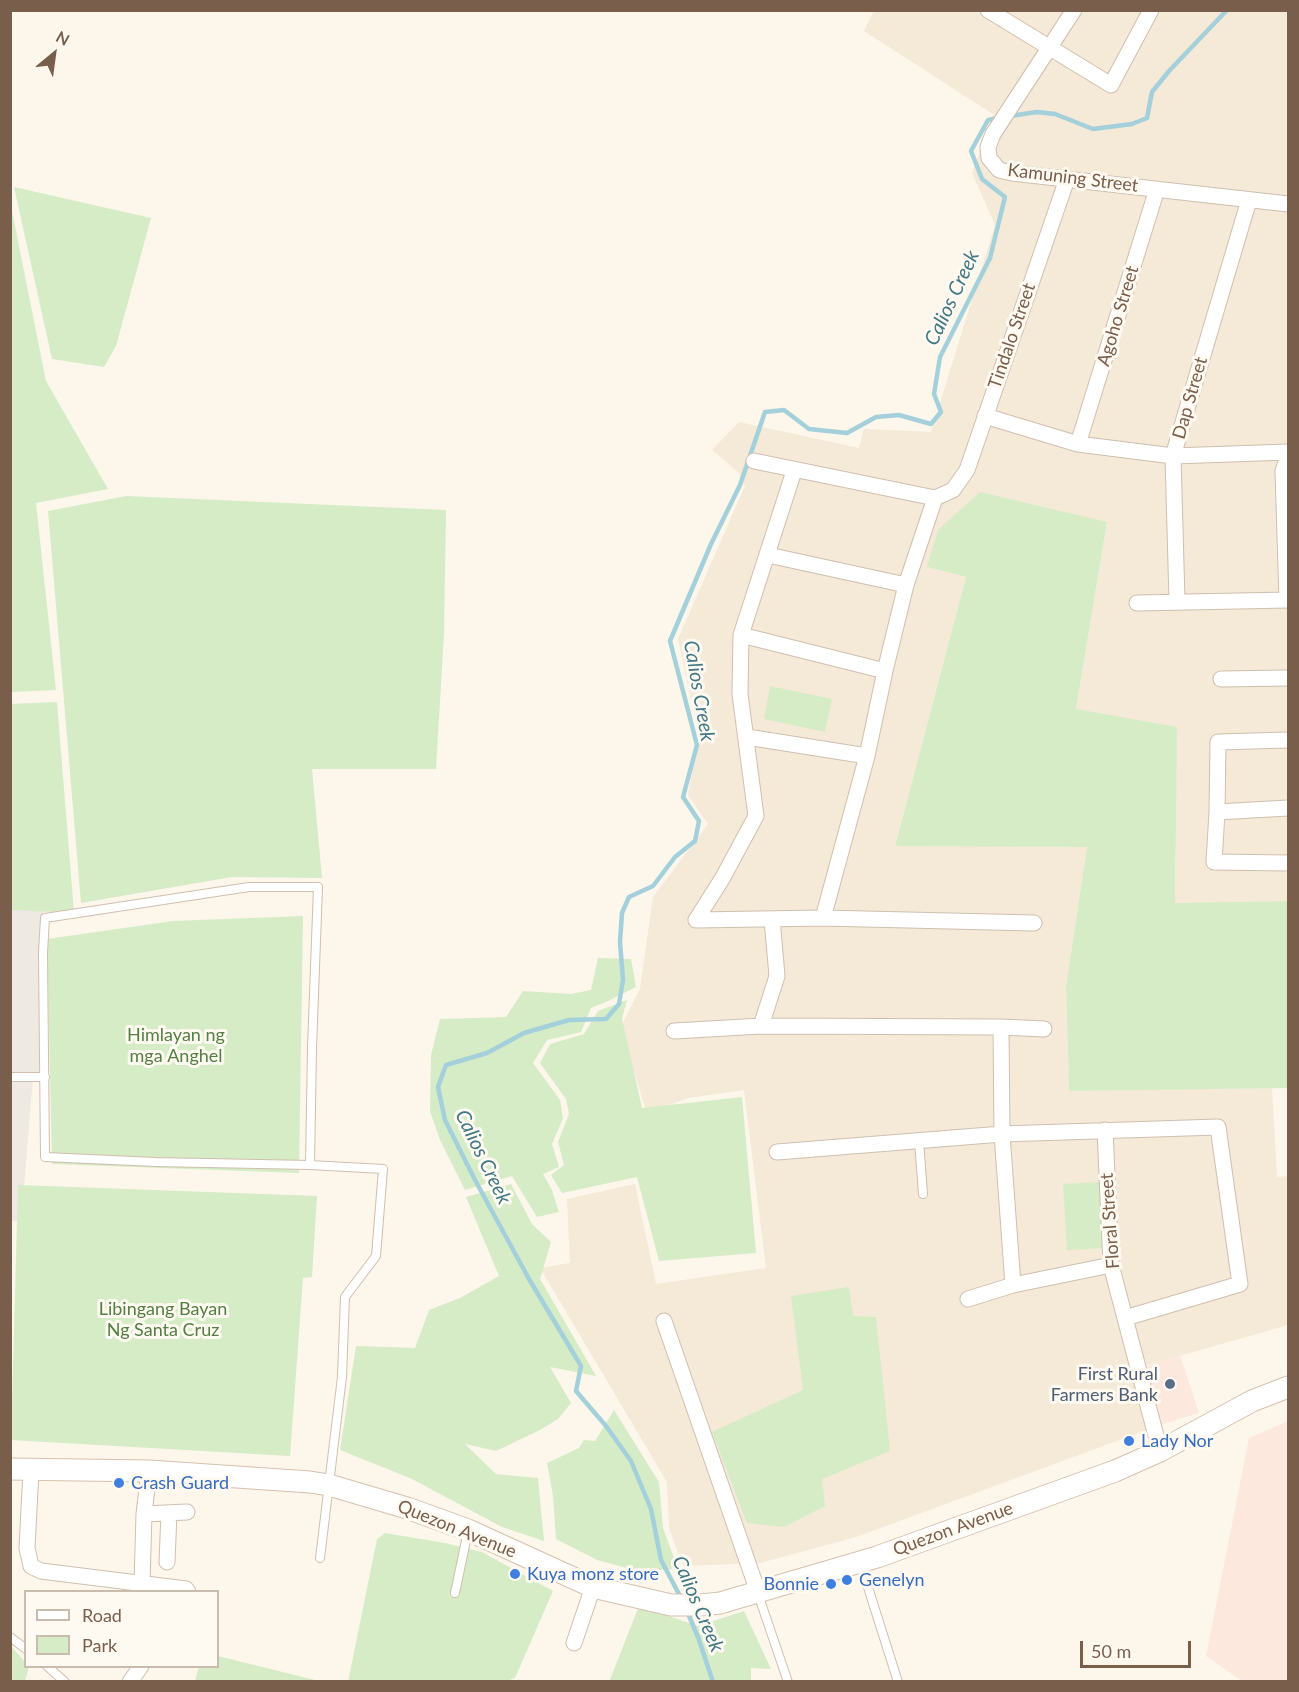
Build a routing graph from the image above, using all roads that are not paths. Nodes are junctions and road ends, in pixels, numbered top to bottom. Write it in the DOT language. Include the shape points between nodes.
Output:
graph roads {
  1 [pos="1074,10"];
  2 [pos="1151,10"];
  3 [pos="992,11"];
  4 [pos="1050,48"];
  5 [pos="1067,179"];
  6 [pos="1157,189"];
  7 [pos="1249,200"];
  8 [pos="1288,204"];
  9 [pos="985,416"];
  10 [pos="1078,444"];
  11 [pos="1288,454"];
  12 [pos="1173,456"];
  13 [pos="754,461"];
  14 [pos="794,471"];
  15 [pos="935,498"];
  16 [pos="768,555"];
  17 [pos="906,585"];
  18 [pos="1288,600"];
  19 [pos="1177,601"];
  20 [pos="1137,603"];
  21 [pos="741,635"];
  22 [pos="885,671"];
  23 [pos="1288,678"];
  24 [pos="1221,679"];
  25 [pos="747,737"];
  26 [pos="1288,740"];
  27 [pos="867,756"];
  28 [pos="1288,808"];
  29 [pos="1217,812"];
  30 [pos="1288,863"];
  31 [pos="823,918"];
  32 [pos="772,919"];
  33 [pos="1034,923"];
  34 [pos="761,1026"];
  35 [pos="1001,1027"];
  36 [pos="1044,1029"];
  37 [pos="674,1031"];
  38 [pos="10,1077"];
  39 [pos="45,1077"];
  40 [pos="1105,1130"];
  41 [pos="1002,1134"];
  42 [pos="919,1141"];
  43 [pos="777,1152"];
  44 [pos="310,1165"];
  45 [pos="922,1194"];
  46 [pos="1111,1265"];
  47 [pos="1013,1285"];
  48 [pos="968,1299"];
  49 [pos="1125,1318"];
  50 [pos="664,1321"];
  51 [pos="1288,1387"];
  52 [pos="1160,1451"];
  53 [pos="21,1470"];
  54 [pos="148,1471"];
  55 [pos="329,1485"];
  56 [pos="187,1512"];
  57 [pos="169,1513"];
  58 [pos="144,1514"];
  59 [pos="468,1530"];
  60 [pos="320,1558"];
  61 [pos="859,1561"];
  62 [pos="167,1562"];
  63 [pos="142,1583"];
  64 [pos="593,1587"];
  65 [pos="187,1590"];
  66 [pos="758,1592"];
  67 [pos="455,1593"];
  68 [pos="10,1637"];
  69 [pos="574,1643"];
  70 [pos="24,1648"];
  71 [pos="49,1668"];
  72 [pos="140,1668"];
  73 [pos="65,1682"];
  74 [pos="130,1682"];
  75 [pos="788,1682"];
  76 [pos="898,1682"];
  1 -- 4 [label="street, Kamuning Street"];
  2 -- 4 [label="street" via="1111,85"];
  3 -- 4 [label="street"];
  4 -- 5 [label="street, Kamuning Street" via="993,134 989,158 999,170"];
  5 -- 6 [label="street, Kamuning Street"];
  5 -- 9 [label="street, Tindalo Street"];
  6 -- 7 [label="street, Kamuning Street"];
  6 -- 10 [label="street, Agoho Street"];
  7 -- 8 [label="street, Kamuning Street"];
  7 -- 12 [label="street, Dap Street"];
  9 -- 10 [label="street"];
  9 -- 15 [label="street, Tindalo Street" via="967,470 953,490"];
  10 -- 12 [label="street"];
  11 -- 12 [label="street"];
  11 -- 18 [label="street" via="1283,471"];
  12 -- 19 [label="street, Dap Street"];
  13 -- 14 [label="street"];
  14 -- 15 [label="street"];
  14 -- 16 [label="street"];
  15 -- 17 [label="street"];
  16 -- 17 [label="street"];
  16 -- 21 [label="street"];
  17 -- 22 [label="street"];
  18 -- 19 [label="street"];
  19 -- 20 [label="street"];
  21 -- 22 [label="street"];
  21 -- 25 [label="street" via="740,694"];
  22 -- 27 [label="street"];
  23 -- 24 [label="street"];
  25 -- 27 [label="street"];
  25 -- 32 [label="street" via="756,816 696,920"];
  26 -- 29 [label="street" via="1218,742"];
  27 -- 31 [label="street"];
  28 -- 29 [label="street"];
  29 -- 30 [label="street" via="1214,862"];
  31 -- 32 [label="street"];
  31 -- 33 [label="street"];
  32 -- 34 [label="street" via="777,976"];
  34 -- 35 [label="street"];
  34 -- 37 [label="street"];
  35 -- 36 [label="street"];
  35 -- 41 [label="street"];
  38 -- 39 [label="lane"];
  39 -- 44 [label="lane" via="45,1157"];
  39 -- 44 [label="lane" via="45,918 249,886 318,887"];
  40 -- 41 [label="street"];
  40 -- 46 [label="street, Floral Street"];
  40 -- 49 [label="street" via="1218,1127 1240,1284"];
  41 -- 42 [label="street"];
  41 -- 47 [label="street"];
  42 -- 43 [label="street"];
  42 -- 45 [label="lane"];
  44 -- 55 [label="lane" via="383,1169 376,1256 345,1297 342,1377"];
  46 -- 47 [label="street"];
  46 -- 49 [label="street, Floral Street"];
  47 -- 48 [label="street"];
  49 -- 52 [label="street, Floral Street"];
  50 -- 66 [label="street"];
  51 -- 52 [label="main road, Quezon Avenue" via="1252,1401"];
  52 -- 61 [label="main road, Quezon Avenue" via="1115,1471"];
  53 -- 54 [label="main road, Quezon Avenue"];
  53 -- 63 [label="street" via="31,1566 41,1571"];
  54 -- 55 [label="main road, Quezon Avenue"];
  54 -- 58 [label="street"];
  55 -- 59 [label="main road, Quezon Avenue"];
  55 -- 60 [label="lane"];
  56 -- 57 [label="street"];
  57 -- 58 [label="street"];
  57 -- 62 [label="street"];
  58 -- 63 [label="street"];
  59 -- 64 [label="main road, Quezon Avenue"];
  59 -- 67 [label="lane"];
  61 -- 66 [label="main road, Quezon Avenue"];
  61 -- 76 [label="lane"];
  63 -- 65 [label="street"];
  64 -- 66 [label="main road, Quezon Avenue" via="671,1605 720,1603"];
  64 -- 69 [label="street"];
  66 -- 75 [label="lane"];
  68 -- 70 [label="lane"];
  71 -- 73 [label="lane"];
  72 -- 74 [label="street"];
}
